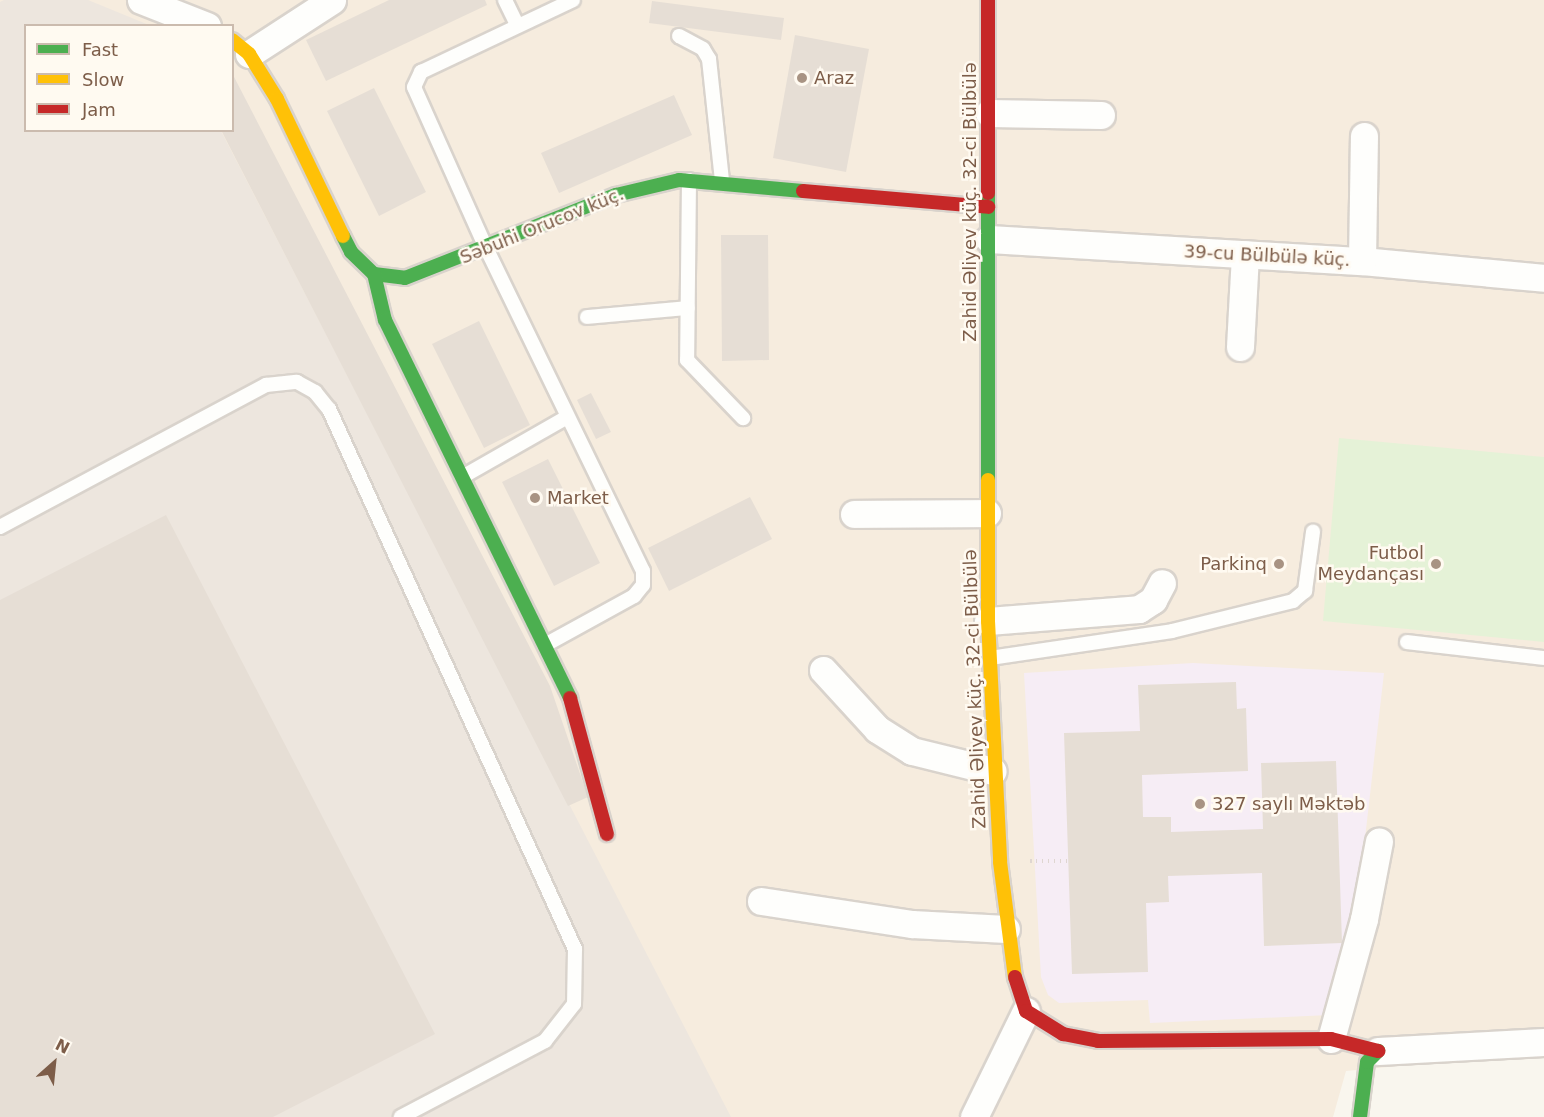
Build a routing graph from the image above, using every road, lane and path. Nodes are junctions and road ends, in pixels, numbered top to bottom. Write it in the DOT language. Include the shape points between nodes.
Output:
graph roads {
  1 [pos="141,0"];
  2 [pos="333,0"];
  3 [pos="505,0"];
  4 [pos="573,0"];
  5 [pos="988,0"];
  6 [pos="202,24"];
  7 [pos="517,25"];
  8 [pos="679,36"];
  9 [pos="241,47"];
  10 [pos="989,113"];
  11 [pos="1101,115"];
  12 [pos="1364,136"];
  13 [pos="689,180"];
  14 [pos="722,181"];
  15 [pos="988,207"];
  16 [pos="989,239"];
  17 [pos="486,248"];
  18 [pos="1245,254"];
  19 [pos="1362,261"];
  20 [pos="374,274"];
  21 [pos="1544,278"];
  22 [pos="688,308"];
  23 [pos="587,317"];
  24 [pos="1240,347"];
  25 [pos="567,417"];
  26 [pos="743,418"];
  27 [pos="462,477"];
  28 [pos="987,513"];
  29 [pos="854,514"];
  30 [pos="0,527"];
  31 [pos="1313,532"];
  32 [pos="1162,583"];
  33 [pos="988,621"];
  34 [pos="1407,642"];
  35 [pos="545,645"];
  36 [pos="990,658"];
  37 [pos="1544,658"];
  38 [pos="823,670"];
  39 [pos="993,771"];
  40 [pos="607,834"];
  41 [pos="1379,841"];
  42 [pos="1068,861"];
  43 [pos="1000,862"];
  44 [pos="761,901"];
  45 [pos="1006,929"];
  46 [pos="1026,1011"];
  47 [pos="1331,1039"];
  48 [pos="1544,1042"];
  49 [pos="1378,1051"];
  50 [pos="401,1117"];
  51 [pos="974,1117"];
  52 [pos="1360,1117"];
  1 -- 6 [label="street"];
  2 -- 9 [label="street"];
  3 -- 7 [label="lane"];
  4 -- 7 [label="lane"];
  5 -- 10 [label="street, Zahid Əliyev küç. 32-ci Bülbülə"];
  7 -- 17 [label="lane" via="415,79 414,87"];
  8 -- 14 [label="lane" via="703,50 710,59"];
  9 -- 20 [label="street" via="351,252"];
  10 -- 11 [label="street"];
  10 -- 15 [label="street, Zahid Əliyev küç. 32-ci Bülbülə"];
  12 -- 19 [label="street"];
  13 -- 14 [label="street, Səbuhi Orucov küç."];
  13 -- 17 [label="street, Səbuhi Orucov küç." via="648,184"];
  13 -- 22 [label="lane"];
  14 -- 15 [label="street, Səbuhi Orucov küç."];
  15 -- 16 [label="street, Zahid Əliyev küç. 32-ci Bülbülə"];
  16 -- 18 [label="street, 39-cu Bülbülə küç."];
  16 -- 28 [label="street, Zahid Əliyev küç. 32-ci Bülbülə"];
  17 -- 20 [label="street, Səbuhi Orucov küç." via="427,273 405,278"];
  17 -- 25 [label="lane"];
  18 -- 19 [label="street, 39-cu Bülbülə küç."];
  18 -- 24 [label="street"];
  19 -- 21 [label="street, 39-cu Bülbülə küç."];
  20 -- 27 [label="street" via="385,320"];
  22 -- 23 [label="lane"];
  22 -- 26 [label="lane" via="687,360"];
  25 -- 27 [label="lane"];
  25 -- 35 [label="lane" via="643,571 643,585 634,596"];
  27 -- 35 [label="street"];
  28 -- 29 [label="street"];
  28 -- 33 [label="street, Zahid Əliyev küç. 32-ci Bülbülə"];
  30 -- 50 [label="lane" via="266,385 297,382 315,392 329,409 575,949 574,1004 545,1041"];
  31 -- 36 [label="lane" via="1305,591 1293,601 1172,632"];
  32 -- 33 [label="street" via="1153,600 1139,609"];
  33 -- 36 [label="street, Zahid Əliyev küç. 32-ci Bülbülə"];
  34 -- 37 [label="lane"];
  35 -- 40 [label="street" via="567,686"];
  36 -- 39 [label="street, Zahid Əliyev küç. 32-ci Bülbülə"];
  38 -- 39 [label="street" via="877,729 912,751"];
  39 -- 43 [label="street, Zahid Əliyev küç. 32-ci Bülbülə"];
  41 -- 47 [label="street" via="1364,920"];
  42 -- 43 [label="path"];
  43 -- 45 [label="street, Zahid Əliyev küç. 32-ci Bülbülə"];
  44 -- 45 [label="street" via="912,924"];
  45 -- 46 [label="street, Zahid Əliyev küç. 32-ci Bülbülə" via="1011,971"];
  46 -- 47 [label="street" via="1063,1034 1098,1041"];
  46 -- 51 [label="street"];
  47 -- 49 [label="street"];
  48 -- 49 [label="street"];
  49 -- 52 [label="street" via="1368,1062"];
}
